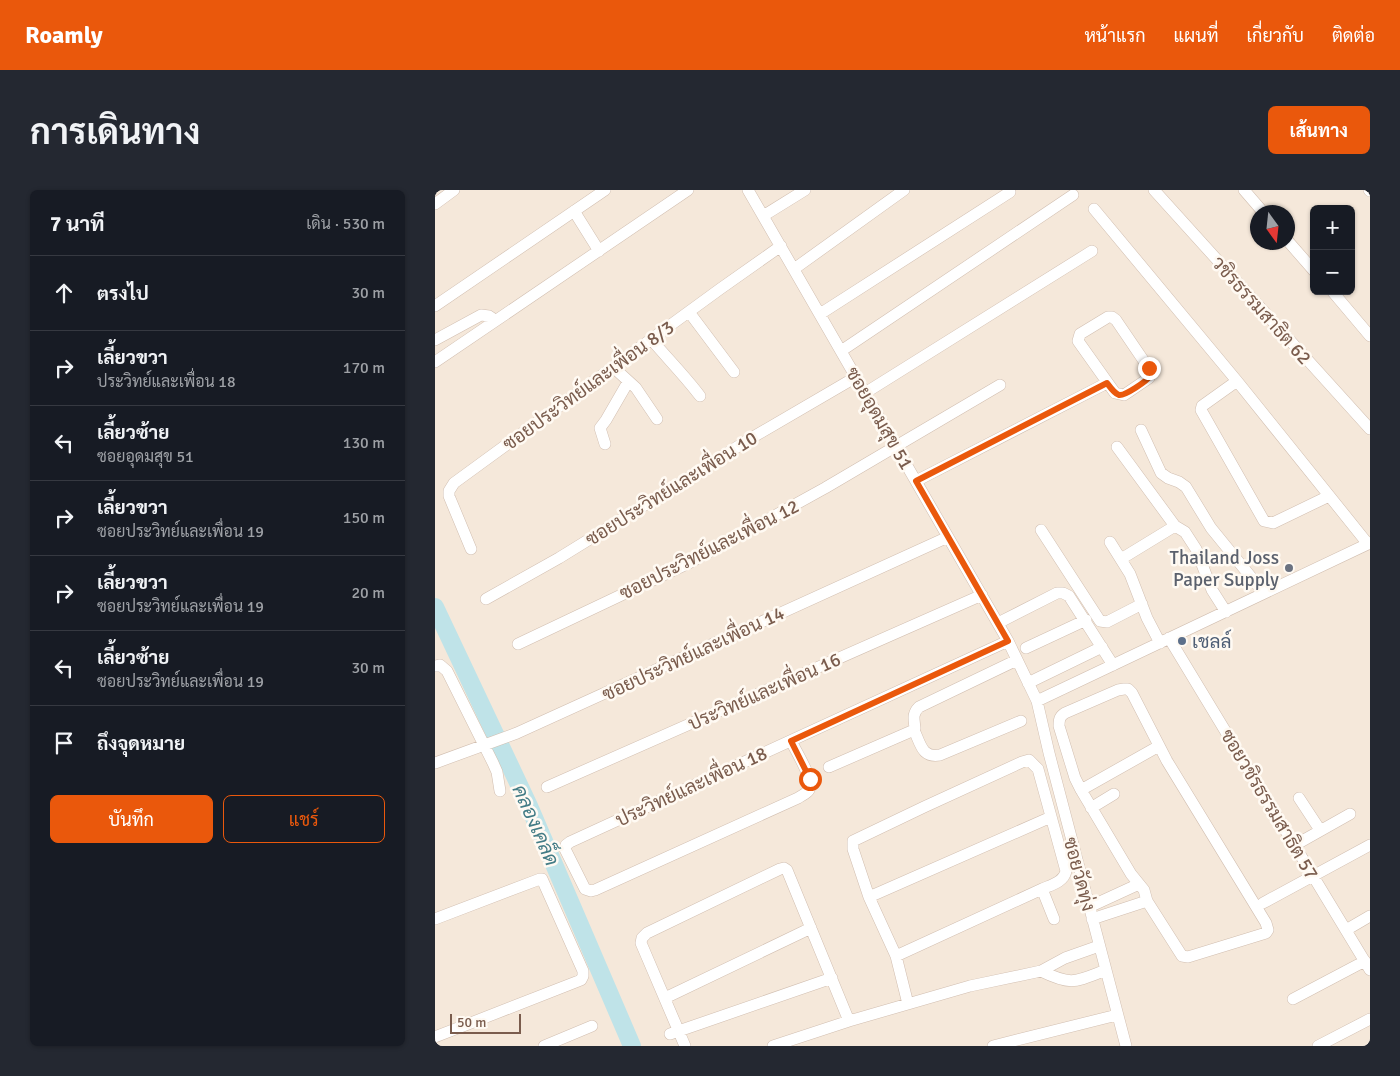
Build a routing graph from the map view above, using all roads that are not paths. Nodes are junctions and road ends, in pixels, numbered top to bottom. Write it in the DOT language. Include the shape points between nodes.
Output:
graph roads {
  1 [pos="454,190"];
  2 [pos="605,190"];
  3 [pos="688,190"];
  4 [pos="748,190"];
  5 [pos="805,190"];
  6 [pos="904,190"];
  7 [pos="1154,190"];
  8 [pos="1244,190"];
  9 [pos="1010,192"];
  10 [pos="1073,196"];
  11 [pos="435,204"];
  12 [pos="1257,205"];
  13 [pos="1094,209"];
  14 [pos="574,211"];
  15 [pos="763,216"];
  16 [pos="781,246"];
  17 [pos="1295,249"];
  18 [pos="599,251"];
  19 [pos="1093,251"];
  20 [pos="1310,266"];
  21 [pos="794,269"];
  22 [pos="1335,295"];
  23 [pos="435,306"];
  24 [pos="689,312"];
  25 [pos="820,314"];
  26 [pos="495,320"];
  27 [pos="1370,336"];
  28 [pos="436,338"];
  29 [pos="651,339"];
  30 [pos="841,351"];
  31 [pos="436,357"];
  32 [pos="613,367"];
  33 [pos="734,372"];
  34 [pos="856,377"];
  35 [pos="1237,381"];
  36 [pos="628,382"];
  37 [pos="1107,383"];
  38 [pos="1000,386"];
  39 [pos="865,393"];
  40 [pos="700,396"];
  41 [pos="657,419"];
  42 [pos="1370,429"];
  43 [pos="1141,430"];
  44 [pos="605,444"];
  45 [pos="896,446"];
  46 [pos="1117,446"];
  47 [pos="916,481"];
  48 [pos="1329,496"];
  49 [pos="1175,526"];
  50 [pos="1041,530"];
  51 [pos="948,536"];
  52 [pos="1110,542"];
  53 [pos="1369,543"];
  54 [pos="471,549"];
  55 [pos="1121,559"];
  56 [pos="1264,593"];
  57 [pos="981,595"];
  58 [pos="487,599"];
  59 [pos="1142,604"];
  60 [pos="1226,612"];
  61 [pos="1086,620"];
  62 [pos="998,623"];
  63 [pos="1008,641"];
  64 [pos="1165,641"];
  65 [pos="518,644"];
  66 [pos="1102,647"];
  67 [pos="1026,648"];
  68 [pos="1017,660"];
  69 [pos="1113,665"];
  70 [pos="435,666"];
  71 [pos="1028,682"];
  72 [pos="1037,701"];
  73 [pos="1021,721"];
  74 [pos="914,730"];
  75 [pos="791,741"];
  76 [pos="485,745"];
  77 [pos="1159,746"];
  78 [pos="435,763"];
  79 [pos="829,767"];
  80 [pos="547,787"];
  81 [pos="1081,790"];
  82 [pos="500,791"];
  83 [pos="1114,794"];
  84 [pos="1299,798"];
  85 [pos="1091,808"];
  86 [pos="1350,814"];
  87 [pos="1051,817"];
  88 [pos="1321,830"];
  89 [pos="1295,845"];
  90 [pos="1370,845"];
  91 [pos="1313,875"];
  92 [pos="1139,884"];
  93 [pos="1042,889"];
  94 [pos="869,897"];
  95 [pos="1147,901"];
  96 [pos="1263,903"];
  97 [pos="1089,907"];
  98 [pos="1370,916"];
  99 [pos="435,919"];
  100 [pos="1054,919"];
  101 [pos="1092,919"];
  102 [pos="811,928"];
  103 [pos="1346,930"];
  104 [pos="1099,946"];
  105 [pos="896,956"];
  106 [pos="1367,965"];
  107 [pos="1106,970"];
  108 [pos="1041,971"];
  109 [pos="832,978"];
  110 [pos="665,998"];
  111 [pos="1293,999"];
  112 [pos="908,1004"];
  113 [pos="1117,1015"];
  114 [pos="1370,1020"];
  115 [pos="849,1021"];
  116 [pos="592,1026"];
  117 [pos="674,1033"];
  118 [pos="435,1037"];
  119 [pos="551,1045"];
  120 [pos="685,1046"];
  121 [pos="773,1046"];
  122 [pos="993,1046"];
  123 [pos="1126,1046"];
  124 [pos="1318,1046"];
  1 -- 11 [label="street"];
  2 -- 14 [label="street"];
  3 -- 18 [label="street"];
  4 -- 15 [label="street, ซอยอุดมสุข 51"];
  5 -- 15 [label="street"];
  6 -- 21 [label="street"];
  7 -- 42 [label="street, วชิรธรรมสาธิต 62"];
  8 -- 12 [label="street"];
  9 -- 25 [label="street"];
  10 -- 30 [label="street"];
  13 -- 35 [label="street"];
  14 -- 18 [label="street"];
  14 -- 23 [label="street"];
  15 -- 16 [label="street, ซอยอุดมสุข 51"];
  16 -- 21 [label="street, ซอยอุดมสุข 51"];
  16 -- 24 [label="street, ซอยประวิทย์และเพื่อน 8/3"];
  17 -- 20 [label="street"];
  18 -- 26 [label="street"];
  19 -- 39 [label="street"];
  21 -- 25 [label="street, ซอยอุดมสุข 51"];
  22 -- 27 [label="street"];
  24 -- 29 [label="street, ซอยประวิทย์และเพื่อน 8/3"];
  24 -- 33 [label="street"];
  25 -- 30 [label="street, ซอยอุดมสุข 51"];
  26 -- 28 [label="street" via="481,315"];
  26 -- 31 [label="street"];
  29 -- 32 [label="street, ซอยประวิทย์และเพื่อน 8/3"];
  29 -- 40 [label="street"];
  30 -- 34 [label="street, ซอยอุดมสุข 51"];
  32 -- 36 [label="street"];
  32 -- 54 [label="street, ซอยประวิทย์และเพื่อน 8/3" via="454,483 449,491 451,500"];
  34 -- 39 [label="street, ซอยอุดมสุข 51"];
  34 -- 58 [label="street, ซอยประวิทย์และเพื่อน 10"];
  35 -- 48 [label="street"];
  35 -- 48 [label="street" via="1201,410 1264,521 1273,523"];
  36 -- 41 [label="street" via="636,388"];
  36 -- 44 [label="street" via="599,428"];
  37 -- 37 [label="street" via="1115,393 1124,395 1149,378 1150,373 1116,320 1110,317 1078,338"];
  37 -- 47 [label="street"];
  38 -- 45 [label="street, ซอยประวิทย์และเพื่อน 12"];
  39 -- 45 [label="street, ซอยอุดมสุข 51"];
  43 -- 56 [label="street" via="1161,474 1186,487 1211,528"];
  45 -- 47 [label="street, ซอยอุดมสุข 51"];
  45 -- 65 [label="street, ซอยประวิทย์และเพื่อน 12" via="691,562"];
  46 -- 49 [label="street"];
  47 -- 51 [label="street, ซอยอุดมสุข 51"];
  48 -- 53 [label="street"];
  49 -- 55 [label="street"];
  49 -- 60 [label="street" via="1185,532 1196,548 1212,590"];
  50 -- 59 [label="street" via="1100,621 1107,622"];
  51 -- 57 [label="street, ซอยอุดมสุข 51"];
  51 -- 76 [label="street, ซอยประวิทย์และเพื่อน 14"];
  52 -- 55 [label="street, ซอยวชิรธรรมสาธิต 57"];
  53 -- 56 [label="street"];
  55 -- 59 [label="street, ซอยวชิรธรรมสาธิต 57"];
  56 -- 60 [label="street"];
  57 -- 62 [label="street, ซอยอุดมสุข 51"];
  57 -- 80 [label="street, ประวิทย์และเพื่อน 16"];
  59 -- 64 [label="street, ซอยวชิรธรรมสาธิต 57" via="1147,618"];
  60 -- 64 [label="street"];
  61 -- 62 [label="street" via="1069,596 1057,593"];
  61 -- 66 [label="street"];
  61 -- 67 [label="street"];
  62 -- 63 [label="street, ซอยอุดมสุข 51"];
  63 -- 68 [label="street, ซอยอุดมสุข 51"];
  63 -- 75 [label="street, ประวิทย์และเพื่อน 18"];
  64 -- 69 [label="street"];
  64 -- 89 [label="street, ซอยวชิรธรรมสาธิต 57"];
  66 -- 69 [label="street"];
  66 -- 71 [label="street"];
  68 -- 71 [label="street, ซอยอุดมสุข 51"];
  68 -- 74 [label="street" via="919,707 913,717"];
  69 -- 72 [label="street"];
  70 -- 76 [label="street" via="440,665 447,671"];
  71 -- 72 [label="street, ซอยอุดมสุข 51"];
  72 -- 97 [label="street, ซอยวัดทุ่ง"];
  73 -- 74 [label="street" via="931,756 926,753"];
  74 -- 79 [label="street"];
  75 -- 75 [label="street, ประวิทย์และเพื่อน 18" via="566,845 565,849 585,888 591,891 808,792 810,779"];
  76 -- 78 [label="street, ซอยประวิทย์และเพื่อน 14"];
  76 -- 82 [label="street" via="497,772"];
  77 -- 81 [label="street"];
  77 -- 81 [label="street" via="1128,689 1118,690 1061,715 1059,726"];
  77 -- 95 [label="street" via="1267,923 1268,930 1266,934 1188,958 1179,953"];
  81 -- 85 [label="street"];
  83 -- 85 [label="street"];
  84 -- 88 [label="street"];
  85 -- 92 [label="street"];
  86 -- 88 [label="street"];
  87 -- 93 [label="street" via="1066,873 1062,879"];
  87 -- 94 [label="street"];
  87 -- 94 [label="street" via="1038,769 1029,760 1022,762 853,841"];
  88 -- 89 [label="street"];
  89 -- 91 [label="street, ซอยวชิรธรรมสาธิต 57"];
  90 -- 91 [label="street"];
  91 -- 96 [label="street"];
  91 -- 103 [label="street, ซอยวชิรธรรมสาธิต 57"];
  92 -- 95 [label="street"];
  92 -- 97 [label="street"];
  93 -- 100 [label="street"];
  93 -- 105 [label="street"];
  94 -- 105 [label="street"];
  95 -- 101 [label="street"];
  97 -- 101 [label="street, ซอยวัดทุ่ง"];
  98 -- 103 [label="street"];
  99 -- 118 [label="street" via="540,879 583,971 581,980"];
  101 -- 104 [label="street, ซอยวัดทุ่ง"];
  102 -- 109 [label="street"];
  102 -- 110 [label="street"];
  102 -- 110 [label="street" via="787,870 779,869 642,938 641,943"];
  103 -- 106 [label="street, ซอยวชิรธรรมสาธิต 57"];
  104 -- 107 [label="street, ซอยวัดทุ่ง"];
  104 -- 108 [label="street"];
  105 -- 112 [label="street"];
  106 -- 111 [label="street"];
  107 -- 108 [label="street" via="1071,981"];
  107 -- 113 [label="street, ซอยวัดทุ่ง"];
  108 -- 112 [label="street" via="970,986"];
  109 -- 115 [label="street"];
  109 -- 117 [label="street"];
  110 -- 117 [label="street"];
  112 -- 115 [label="street"];
  113 -- 122 [label="street"];
  113 -- 123 [label="street, ซอยวัดทุ่ง"];
  114 -- 124 [label="street"];
  115 -- 121 [label="street"];
  116 -- 119 [label="street"];
  117 -- 120 [label="street"];
}
